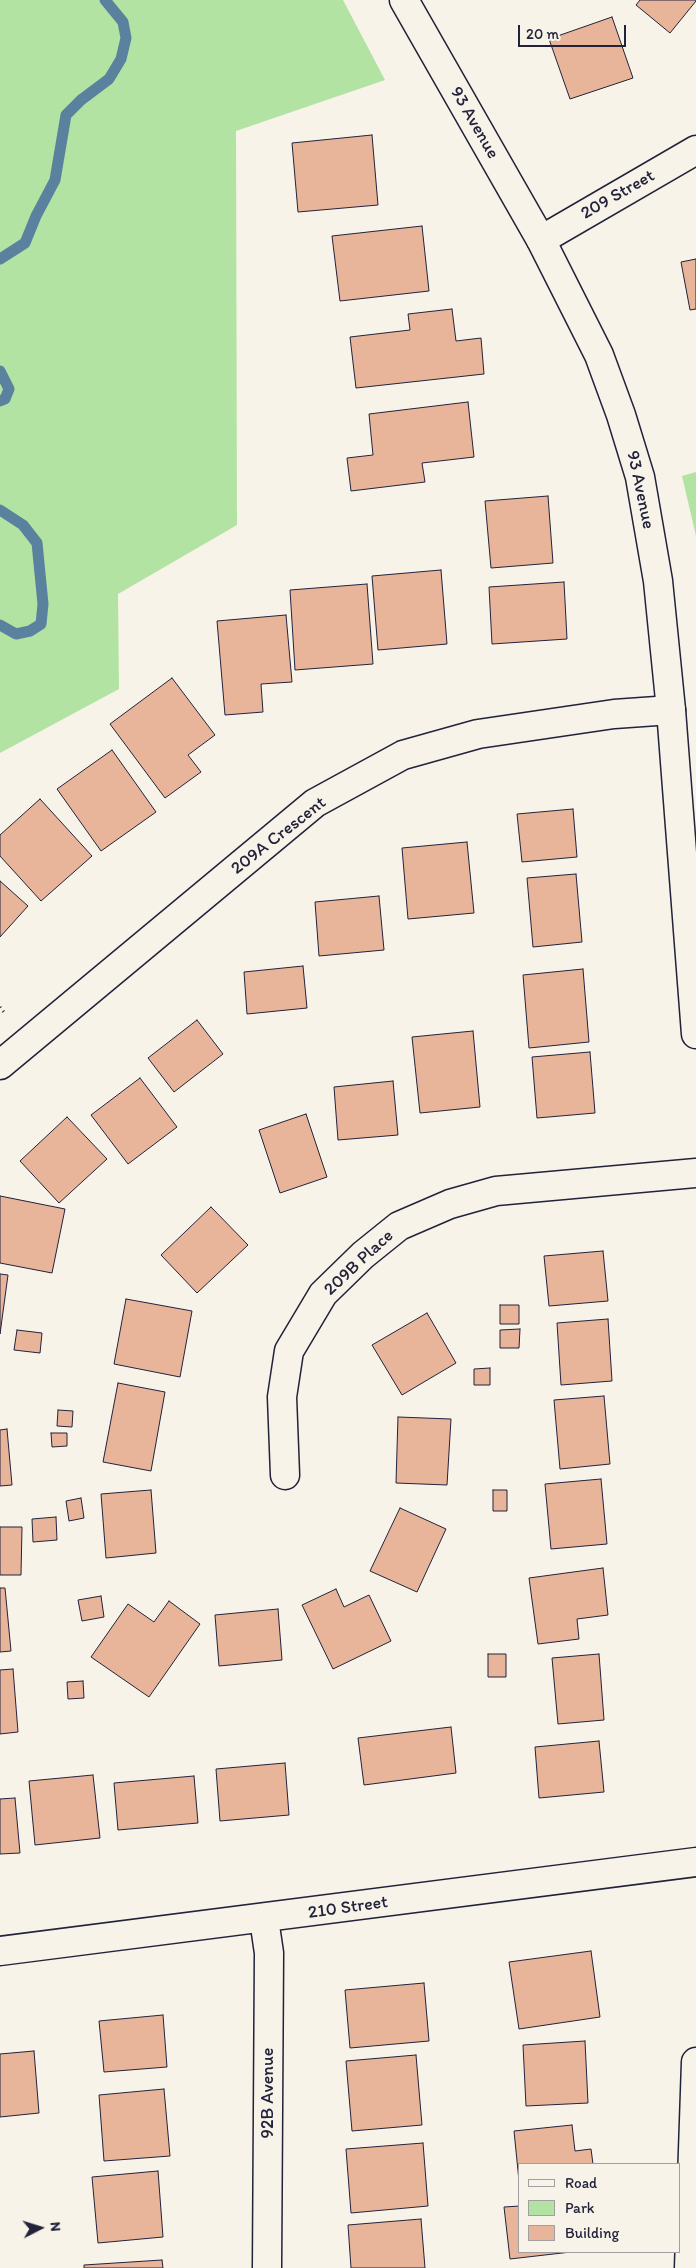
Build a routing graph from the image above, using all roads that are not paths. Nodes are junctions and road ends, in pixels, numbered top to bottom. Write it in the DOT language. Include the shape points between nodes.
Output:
graph roads {
  1 [pos="404,0"];
  2 [pos="696,150"];
  3 [pos="541,240"];
  4 [pos="671,710"];
  5 [pos="696,1034"];
  6 [pos="0,1065"];
  7 [pos="696,1173"];
  8 [pos="285,1475"];
  9 [pos="696,1862"];
  10 [pos="264,1919"];
  11 [pos="0,1952"];
  12 [pos="696,2062"];
  13 [pos="267,2268"];
  14 [pos="689,2268"];
  1 -- 3 [label="street, 93 Avenue"];
  2 -- 3 [label="street, 209 Street"];
  3 -- 4 [label="street, 93 Avenue" via="599,355 640,477 658,581"];
  4 -- 5 [label="street, 93 Avenue"];
  4 -- 6 [label="street, 209A Crescent" via="614,714 478,734 403,756 316,804"];
  7 -- 8 [label="street, 209B Place" via="496,1191 450,1204 399,1226 323,1294 289,1351 282,1397"];
  9 -- 10 [label="street, 210 Street"];
  10 -- 11 [label="street, 210 Street"];
  10 -- 13 [label="street, 92B Avenue" via="269,1952"];
  12 -- 14 [label="street"];
}
